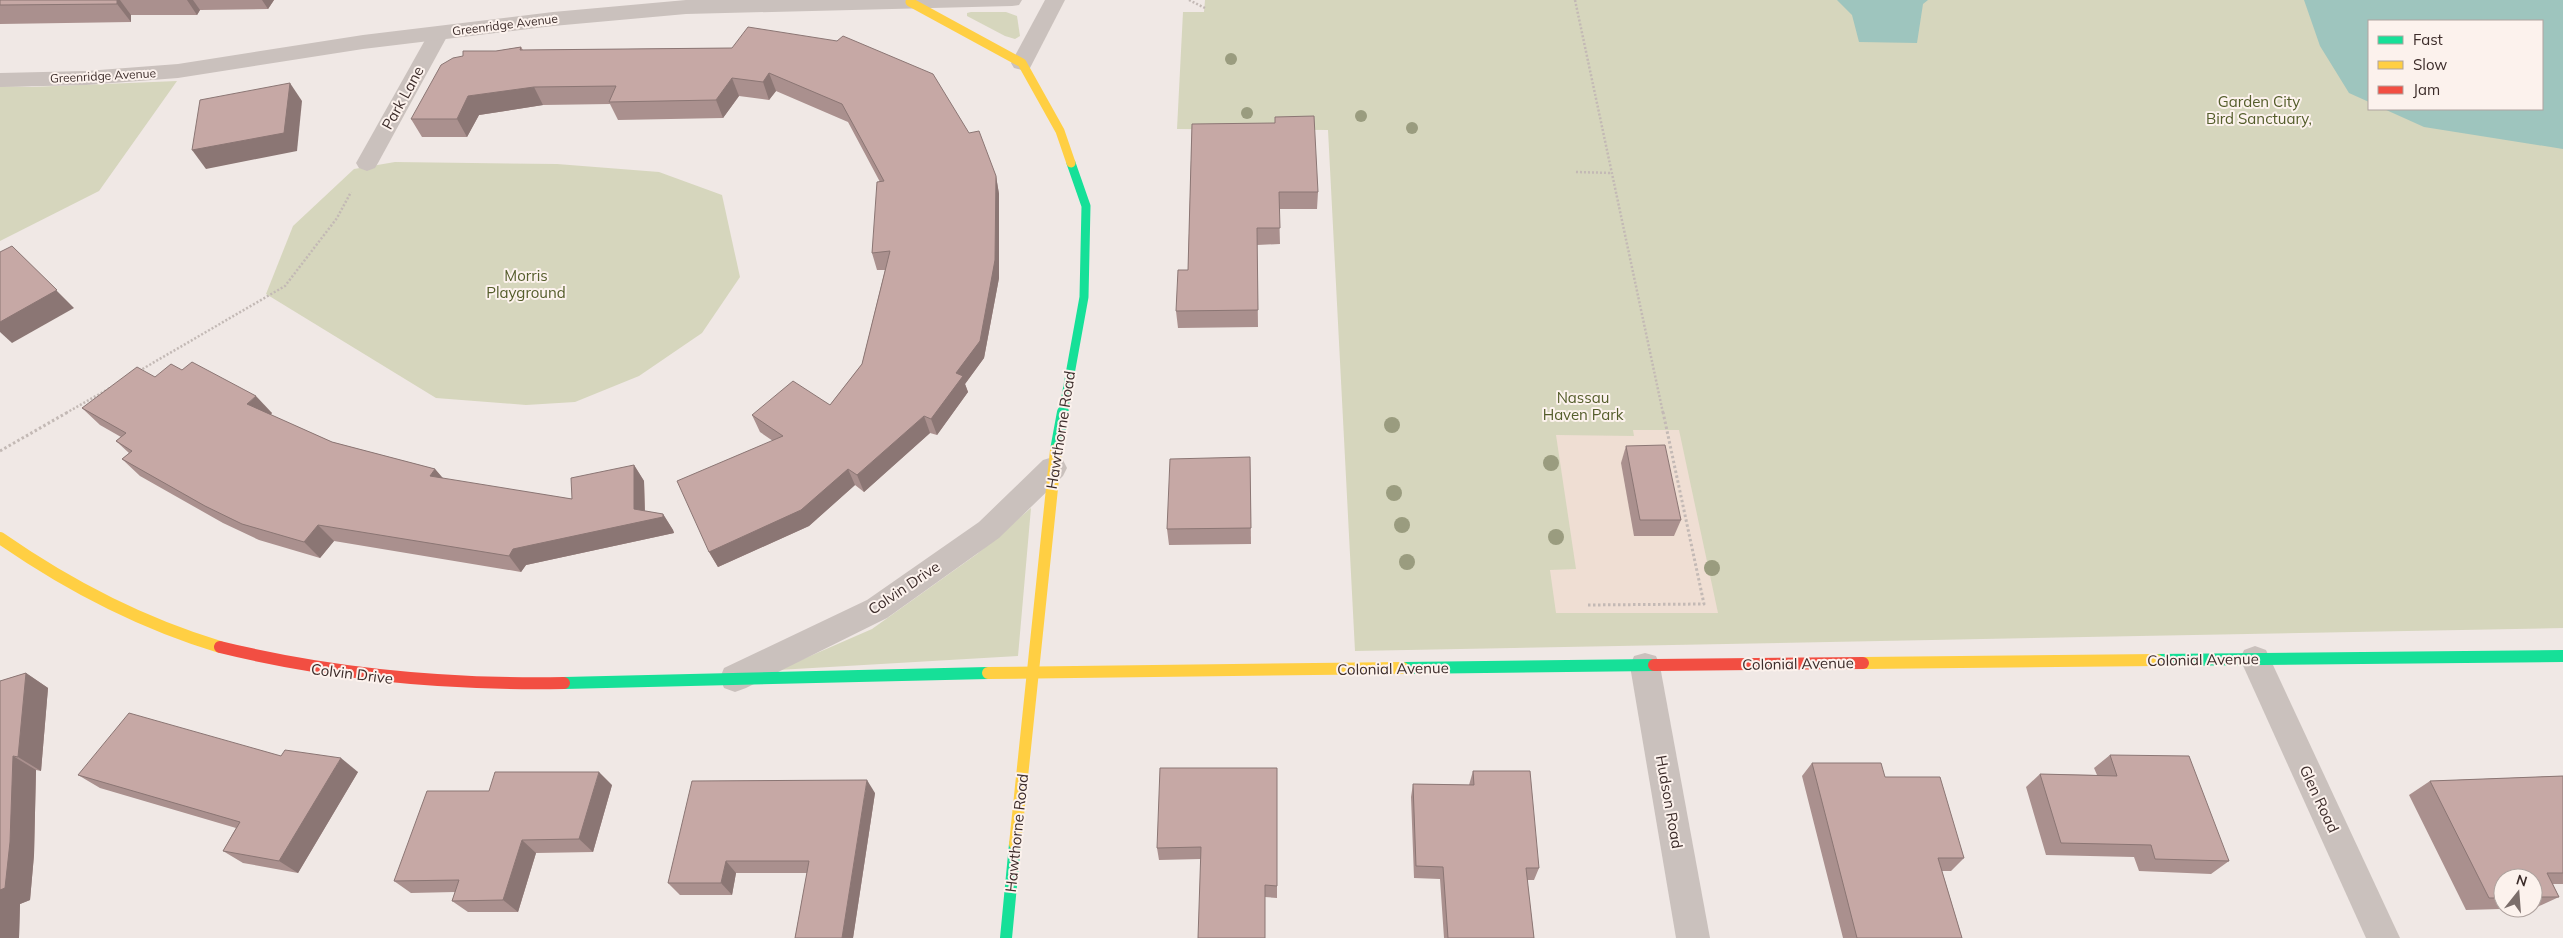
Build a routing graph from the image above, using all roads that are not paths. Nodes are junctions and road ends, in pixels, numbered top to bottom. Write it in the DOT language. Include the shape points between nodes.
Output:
graph roads {
  1 [pos="1012,0"];
  2 [pos="1055,0"];
  3 [pos="910,2"];
  4 [pos="439,33"];
  5 [pos="1022,63"];
  6 [pos="0,80"];
  7 [pos="367,163"];
  8 [pos="1053,468"];
  9 [pos="0,538"];
  10 [pos="2563,656"];
  11 [pos="2255,659"];
  12 [pos="1645,666"];
  13 [pos="1034,672"];
  14 [pos="735,678"];
  15 [pos="1006,938"];
  16 [pos="1693,938"];
  17 [pos="2382,938"];
  1 -- 3 [label="street, Greenridge Avenue"];
  2 -- 5 [label="street"];
  3 -- 4 [label="street, Greenridge Avenue" via="686,6"];
  3 -- 5 [label="street"];
  4 -- 6 [label="street, Greenridge Avenue" via="178,71"];
  4 -- 7 [label="lane, Park Lane"];
  5 -- 8 [label="street, Hawthorne Road" via="1060,131 1086,206 1084,297"];
  8 -- 13 [label="street, Hawthorne Road"];
  8 -- 14 [label="street, Colvin Drive" via="989,530 877,609"];
  9 -- 14 [label="street, Colvin Drive" via="86,595 178,636 296,666 398,680 530,684"];
  10 -- 11 [label="street, Colonial Avenue"];
  11 -- 12 [label="street, Colonial Avenue"];
  11 -- 17 [label="street, Glen Road"];
  12 -- 13 [label="street, Colonial Avenue"];
  12 -- 16 [label="street, Hudson Road"];
  13 -- 14 [label="street, Colvin Drive"];
  13 -- 15 [label="street, Hawthorne Road"];
}
